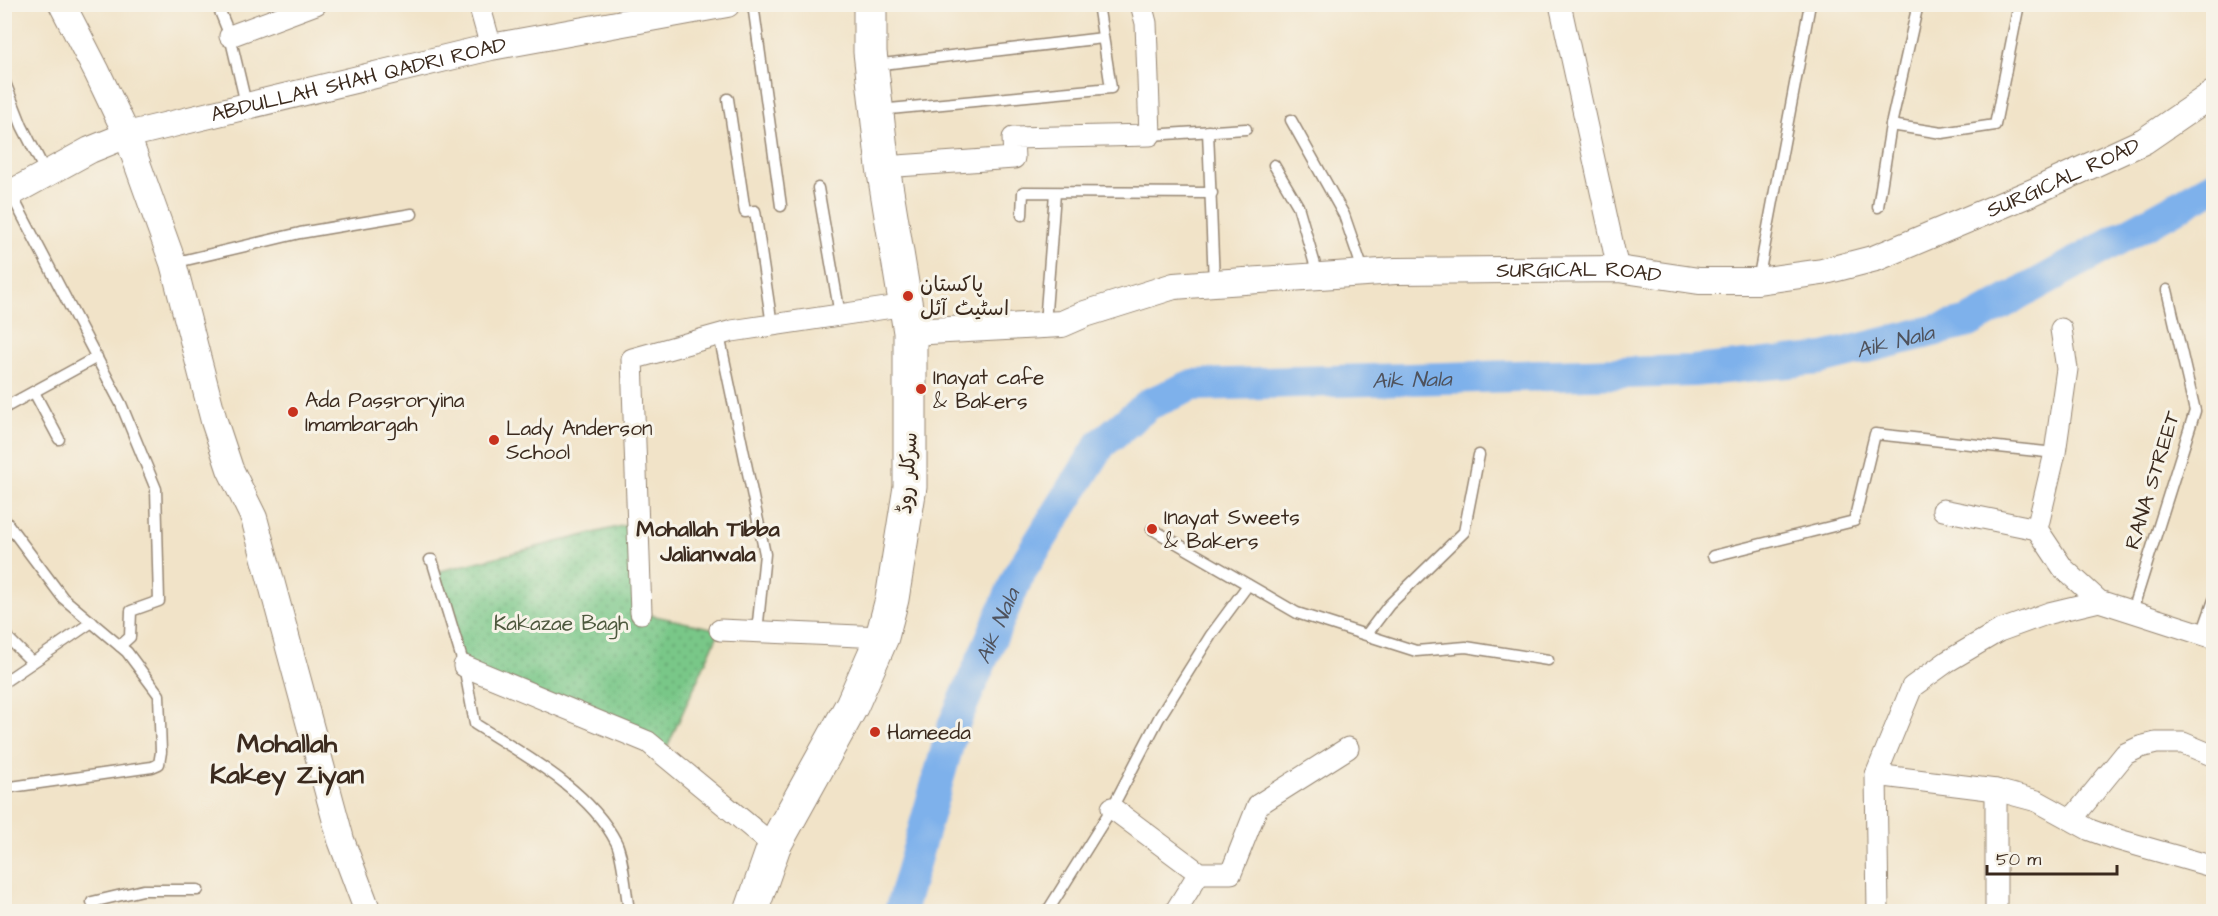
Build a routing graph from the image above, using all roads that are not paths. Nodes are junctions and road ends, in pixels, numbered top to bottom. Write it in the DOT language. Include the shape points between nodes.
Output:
graph roads {
  1 [pos="62,4"];
  2 [pos="217,4"];
  3 [pos="316,4"];
  4 [pos="480,4"];
  5 [pos="727,4"];
  6 [pos="753,4"];
  7 [pos="870,4"];
  8 [pos="1098,4"];
  9 [pos="1142,4"];
  10 [pos="1560,4"];
  11 [pos="1810,4"];
  12 [pos="1918,4"];
  13 [pos="2019,4"];
  14 [pos="700,7"];
  15 [pos="230,36"];
  16 [pos="1103,38"];
  17 [pos="491,47"];
  18 [pos="871,65"];
  19 [pos="4,80"];
  20 [pos="2214,93"];
  21 [pos="728,99"];
  22 [pos="247,108"];
  23 [pos="876,110"];
  24 [pos="1291,120"];
  25 [pos="1891,125"];
  26 [pos="1246,129"];
  27 [pos="1209,131"];
  28 [pos="127,135"];
  29 [pos="1150,135"];
  30 [pos="1274,165"];
  31 [pos="883,167"];
  32 [pos="46,173"];
  33 [pos="818,188"];
  34 [pos="1055,193"];
  35 [pos="1212,193"];
  36 [pos="8,195"];
  37 [pos="781,206"];
  38 [pos="1878,207"];
  39 [pos="412,214"];
  40 [pos="1022,215"];
  41 [pos="173,263"];
  42 [pos="1618,269"];
  43 [pos="1364,273"];
  44 [pos="1318,276"];
  45 [pos="1758,281"];
  46 [pos="1214,283"];
  47 [pos="2167,290"];
  48 [pos="840,315"];
  49 [pos="908,319"];
  50 [pos="1045,324"];
  51 [pos="772,325"];
  52 [pos="2061,329"];
  53 [pos="719,335"];
  54 [pos="97,357"];
  55 [pos="33,392"];
  56 [pos="4,408"];
  57 [pos="59,439"];
  58 [pos="2055,453"];
  59 [pos="1479,455"];
  60 [pos="1943,510"];
  61 [pos="4,519"];
  62 [pos="2037,529"];
  63 [pos="1152,530"];
  64 [pos="1713,556"];
  65 [pos="430,560"];
  66 [pos="1248,585"];
  67 [pos="2214,600"];
  68 [pos="2100,601"];
  69 [pos="2132,610"];
  70 [pos="641,613"];
  71 [pos="92,622"];
  72 [pos="4,628"];
  73 [pos="720,630"];
  74 [pos="757,632"];
  75 [pos="1367,634"];
  76 [pos="2208,636"];
  77 [pos="882,637"];
  78 [pos="120,646"];
  79 [pos="1548,660"];
  80 [pos="32,662"];
  81 [pos="464,666"];
  82 [pos="4,682"];
  83 [pos="1348,748"];
  84 [pos="2214,756"];
  85 [pos="1876,775"];
  86 [pos="4,788"];
  87 [pos="1996,790"];
  88 [pos="1113,808"];
  89 [pos="2072,819"];
  90 [pos="774,846"];
  91 [pos="2214,867"];
  92 [pos="1199,873"];
  93 [pos="198,890"];
  94 [pos="628,910"];
  95 [pos="96,912"];
  96 [pos="368,912"];
  97 [pos="751,912"];
  98 [pos="1047,912"];
  99 [pos="1175,912"];
  100 [pos="1878,912"];
  101 [pos="1996,912"];
  1 -- 28 [label="street"];
  2 -- 15 [label="lane"];
  3 -- 15 [label="street"];
  4 -- 17 [label="street"];
  5 -- 14 [label="street, ABDULLAH SHAH QADRI ROAD"];
  6 -- 37 [label="lane"];
  7 -- 18 [label="main road, سرکلر روڈ"];
  8 -- 16 [label="lane"];
  9 -- 29 [label="street"];
  10 -- 42 [label="street"];
  11 -- 45 [label="lane"];
  12 -- 25 [label="lane"];
  13 -- 25 [label="lane" via="1995,125 1942,133"];
  14 -- 17 [label="street, ABDULLAH SHAH QADRI ROAD"];
  15 -- 22 [label="lane"];
  16 -- 18 [label="lane"];
  16 -- 23 [label="lane" via="1111,88"];
  17 -- 22 [label="street, ABDULLAH SHAH QADRI ROAD"];
  18 -- 23 [label="main road, سرکلر روڈ"];
  19 -- 32 [label="lane"];
  20 -- 45 [label="street, SURGICAL ROAD" via="2144,141 1876,258 1822,272"];
  21 -- 51 [label="lane" via="745,212 755,211"];
  22 -- 28 [label="street, ABDULLAH SHAH QADRI ROAD"];
  23 -- 31 [label="main road, سرکلر روڈ"];
  24 -- 43 [label="lane" via="1344,215"];
  25 -- 38 [label="lane"];
  26 -- 27 [label="lane"];
  27 -- 29 [label="lane"];
  27 -- 35 [label="lane"];
  28 -- 32 [label="street, ABDULLAH SHAH QADRI ROAD"];
  28 -- 41 [label="street"];
  29 -- 31 [label="street" via="1013,138 1014,158"];
  30 -- 44 [label="lane" via="1298,206"];
  31 -- 49 [label="main road, سرکلر روڈ"];
  32 -- 36 [label="street, ABDULLAH SHAH QADRI ROAD"];
  33 -- 48 [label="lane"];
  34 -- 35 [label="lane"];
  34 -- 40 [label="lane" via="1023,192"];
  34 -- 50 [label="lane"];
  35 -- 46 [label="lane"];
  36 -- 54 [label="lane"];
  39 -- 41 [label="lane" via="300,233"];
  41 -- 96 [label="street" via="214,421 230,468 254,518 341,840"];
  42 -- 43 [label="street, SURGICAL ROAD"];
  42 -- 45 [label="street, SURGICAL ROAD" via="1699,281"];
  43 -- 44 [label="street, SURGICAL ROAD"];
  44 -- 46 [label="street, SURGICAL ROAD"];
  46 -- 50 [label="street, SURGICAL ROAD" via="1174,286 1062,324"];
  47 -- 69 [label="lane, RANA STREET" via="2195,411"];
  48 -- 49 [label="street"];
  48 -- 51 [label="street"];
  49 -- 50 [label="street, SURGICAL ROAD"];
  49 -- 77 [label="main road, سرکلر روڈ" via="910,487"];
  51 -- 53 [label="street"];
  52 -- 58 [label="street" via="2067,369"];
  53 -- 70 [label="street" via="632,359"];
  53 -- 74 [label="lane" via="765,554"];
  54 -- 55 [label="lane"];
  54 -- 78 [label="lane" via="156,489 159,601 131,611 130,637"];
  55 -- 56 [label="lane"];
  55 -- 57 [label="lane"];
  58 -- 62 [label="street"];
  58 -- 64 [label="lane" via="1875,434 1854,520"];
  59 -- 75 [label="lane" via="1464,532 1389,605"];
  60 -- 62 [label="street"];
  61 -- 71 [label="lane" via="63,598"];
  62 -- 68 [label="street" via="2064,568"];
  63 -- 66 [label="lane"];
  65 -- 81 [label="lane"];
  66 -- 75 [label="lane" via="1297,614"];
  66 -- 88 [label="lane" via="1159,718"];
  67 -- 76 [label="lane"];
  68 -- 69 [label="street"];
  68 -- 85 [label="street" via="2049,613 2000,631 1948,660 1912,687"];
  69 -- 76 [label="street"];
  71 -- 78 [label="lane"];
  71 -- 80 [label="lane"];
  72 -- 80 [label="lane" via="9,639"];
  73 -- 74 [label="street"];
  74 -- 77 [label="street"];
  75 -- 79 [label="lane" via="1416,651 1466,647"];
  77 -- 90 [label="main road, سرکلر روڈ" via="852,705"];
  78 -- 86 [label="lane" via="159,695 159,764"];
  80 -- 82 [label="lane"];
  81 -- 90 [label="street" via="648,742"];
  81 -- 94 [label="lane" via="475,724 543,767 596,810 618,844"];
  83 -- 92 [label="street" via="1258,805 1231,873"];
  84 -- 89 [label="street" via="2183,743 2156,743 2124,754"];
  85 -- 87 [label="street"];
  85 -- 100 [label="street"];
  87 -- 89 [label="street" via="2037,801"];
  87 -- 101 [label="street"];
  88 -- 92 [label="street"];
  88 -- 98 [label="lane"];
  89 -- 91 [label="street" via="2112,838"];
  90 -- 97 [label="main road, سرکلر روڈ"];
  92 -- 99 [label="street"];
  93 -- 95 [label="lane" via="144,890 92,902"];
}
